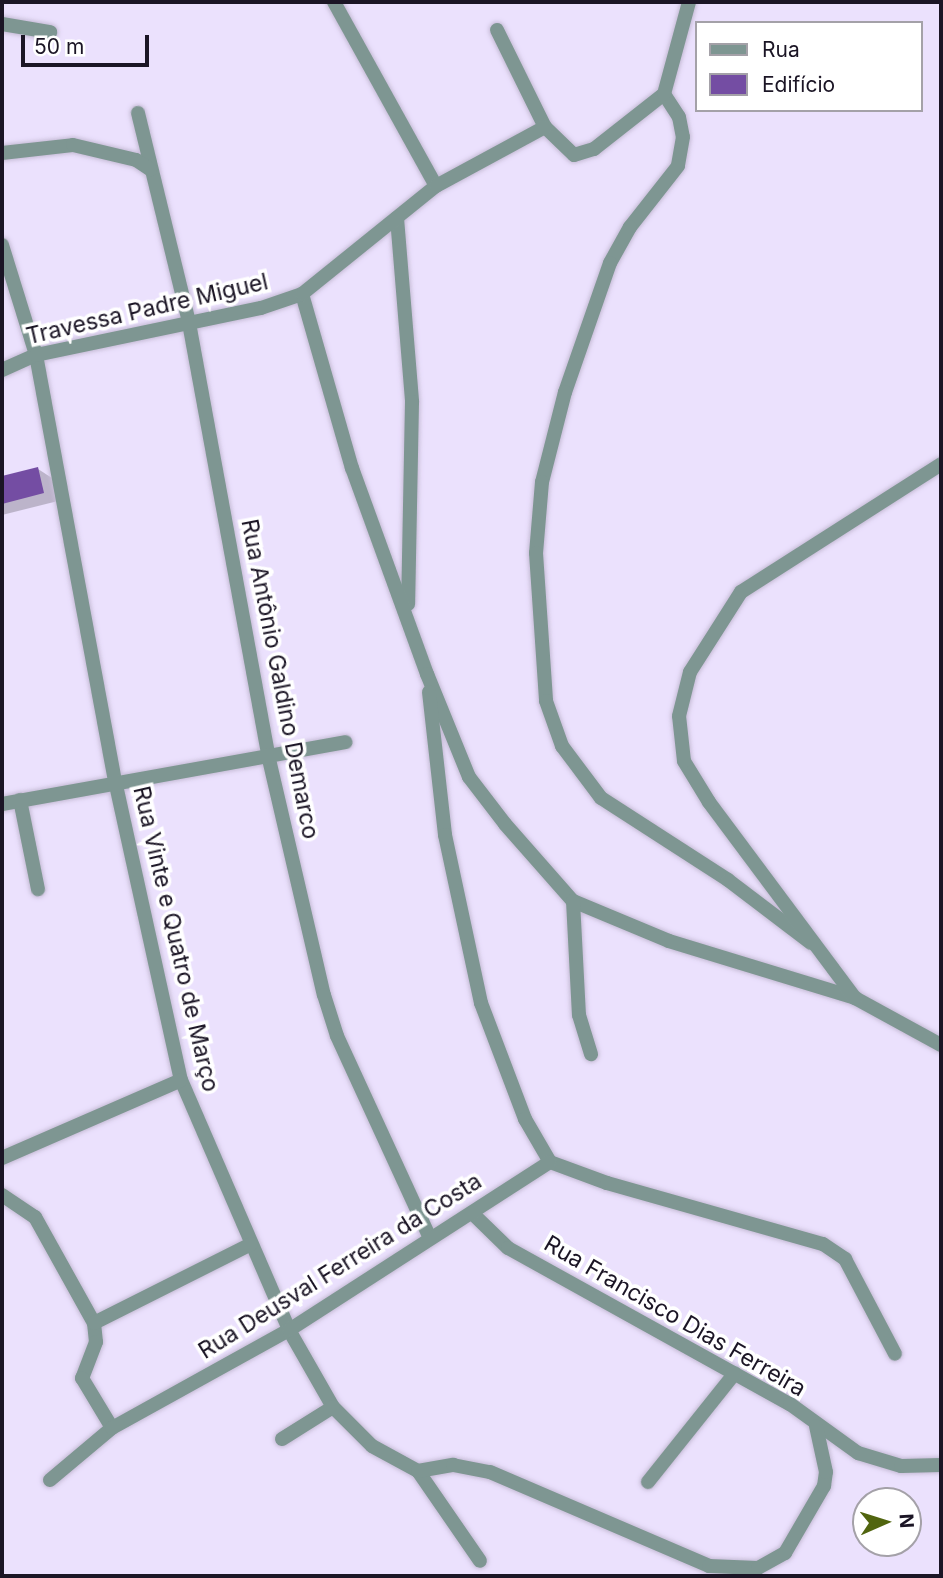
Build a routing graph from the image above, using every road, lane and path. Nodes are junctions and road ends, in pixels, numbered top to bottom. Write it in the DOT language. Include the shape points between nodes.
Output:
graph roads {
  1 [pos="334,2"];
  2 [pos="692,3"];
  3 [pos="2,24"];
  4 [pos="497,30"];
  5 [pos="50,32"];
  6 [pos="664,94"];
  7 [pos="138,113"];
  8 [pos="545,127"];
  9 [pos="2,153"];
  10 [pos="150,169"];
  11 [pos="436,186"];
  12 [pos="397,218"];
  13 [pos="2,245"];
  14 [pos="302,294"];
  15 [pos="189,323"];
  16 [pos="36,355"];
  17 [pos="2,370"];
  18 [pos="941,464"];
  19 [pos="408,614"];
  20 [pos="427,674"];
  21 [pos="345,742"];
  22 [pos="268,755"];
  23 [pos="116,785"];
  24 [pos="20,800"];
  25 [pos="2,804"];
  26 [pos="38,888"];
  27 [pos="573,901"];
  28 [pos="811,943"];
  29 [pos="855,998"];
  30 [pos="941,1045"];
  31 [pos="591,1054"];
  32 [pos="181,1080"];
  33 [pos="2,1158"];
  34 [pos="550,1161"];
  35 [pos="2,1195"];
  36 [pos="472,1213"];
  37 [pos="430,1238"];
  38 [pos="251,1244"];
  39 [pos="94,1323"];
  40 [pos="289,1330"];
  41 [pos="895,1354"];
  42 [pos="735,1373"];
  43 [pos="333,1407"];
  44 [pos="816,1426"];
  45 [pos="112,1428"];
  46 [pos="282,1439"];
  47 [pos="941,1465"];
  48 [pos="418,1471"];
  49 [pos="50,1480"];
  50 [pos="648,1482"];
  51 [pos="480,1561"];
  1 -- 11 [label="street"];
  2 -- 6 [label="street"];
  3 -- 5 [label="street"];
  4 -- 8 [label="street"];
  6 -- 8 [label="street" via="582,156 566,151"];
  6 -- 28 [label="street" via="679,117 683,137 678,166 630,227 610,263 565,392 542,482 536,553 545,701 562,746 601,798 728,880"];
  7 -- 10 [label="street, Rua Antônio Galdino Demarco"];
  8 -- 11 [label="street, Travessa Padre Miguel"];
  9 -- 10 [label="street" via="73,145 136,160"];
  10 -- 15 [label="street, Rua Antônio Galdino Demarco"];
  11 -- 12 [label="street, Travessa Padre Miguel"];
  12 -- 14 [label="street, Travessa Padre Miguel"];
  12 -- 19 [label="street" via="412,402"];
  13 -- 16 [label="street, Rua Vinte e Quatro de Março"];
  14 -- 15 [label="street, Travessa Padre Miguel"];
  14 -- 19 [label="street" via="352,468"];
  15 -- 16 [label="street, Travessa Padre Miguel"];
  15 -- 22 [label="street, Rua Antônio Galdino Demarco"];
  16 -- 17 [label="street, Travessa Padre Miguel"];
  16 -- 23 [label="street, Rua Vinte e Quatro de Março"];
  18 -- 28 [label="street" via="741,592 690,672 678,716 684,761"];
  19 -- 20 [label="street"];
  20 -- 27 [label="street" via="476,790"];
  20 -- 34 [label="street" via="445,835 481,1003 525,1119"];
  21 -- 22 [label="street"];
  22 -- 23 [label="street"];
  22 -- 37 [label="street, Rua Antônio Galdino Demarco" via="332,1022"];
  23 -- 24 [label="street"];
  23 -- 32 [label="street, Rua Vinte e Quatro de Março"];
  24 -- 25 [label="street"];
  24 -- 26 [label="street"];
  27 -- 29 [label="street" via="669,941"];
  27 -- 31 [label="street" via="579,1015"];
  28 -- 29 [label="street"];
  29 -- 30 [label="street"];
  32 -- 33 [label="street"];
  32 -- 38 [label="street, Rua Vinte e Quatro de Março"];
  34 -- 36 [label="street, Rua Deusval Ferreira da Costa"];
  34 -- 41 [label="street" via="607,1183 823,1244 845,1259"];
  35 -- 39 [label="street" via="36,1217"];
  36 -- 37 [label="street, Rua Deusval Ferreira da Costa"];
  36 -- 42 [label="street, Rua Francisco Dias Ferreira" via="508,1248"];
  37 -- 40 [label="street, Rua Deusval Ferreira da Costa"];
  38 -- 39 [label="street"];
  38 -- 40 [label="street, Rua Vinte e Quatro de Março"];
  39 -- 45 [label="street" via="96,1342 82,1378"];
  40 -- 43 [label="street, Rua Vinte e Quatro de Março"];
  40 -- 45 [label="street, Rua Deusval Ferreira da Costa"];
  42 -- 44 [label="street, Rua Francisco Dias Ferreira" via="790,1404"];
  42 -- 50 [label="street"];
  43 -- 46 [label="street"];
  43 -- 48 [label="street, Rua Vinte e Quatro de Março" via="372,1446"];
  44 -- 47 [label="street, Rua Francisco Dias Ferreira" via="859,1453 901,1466"];
  44 -- 48 [label="street" via="826,1472 824,1486 785,1553 758,1568 709,1566 490,1472 453,1465"];
  45 -- 49 [label="street, Rua Deusval Ferreira da Costa"];
  48 -- 51 [label="street, Rua Vinte e Quatro de Março"];
}
